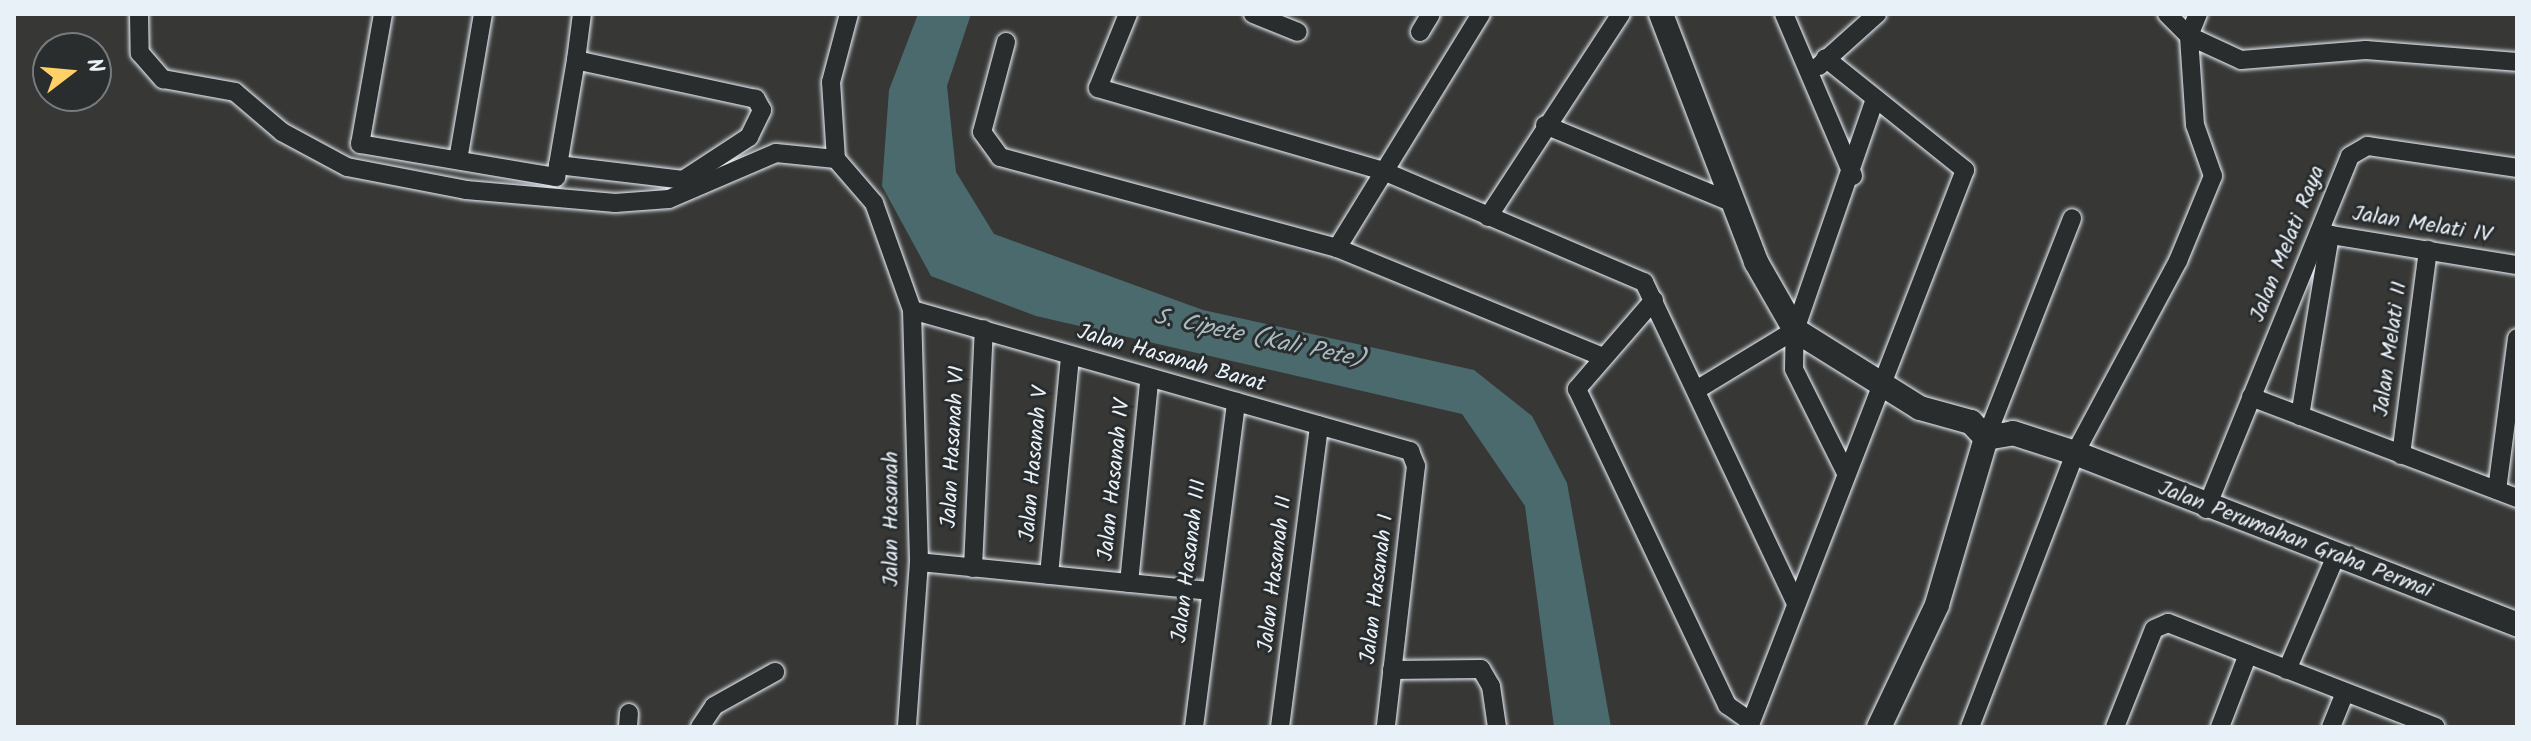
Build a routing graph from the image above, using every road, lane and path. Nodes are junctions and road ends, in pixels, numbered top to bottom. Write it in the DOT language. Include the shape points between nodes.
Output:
graph roads {
  1 [pos="383,14"];
  2 [pos="483,14"];
  3 [pos="582,14"];
  4 [pos="849,14"];
  5 [pos="1128,14"];
  6 [pos="1253,14"];
  7 [pos="1431,14"];
  8 [pos="1481,14"];
  9 [pos="1621,14"];
  10 [pos="1661,14"];
  11 [pos="1784,14"];
  12 [pos="1877,14"];
  13 [pos="2167,14"];
  14 [pos="2198,14"];
  15 [pos="133,15"];
  16 [pos="1298,32"];
  17 [pos="1420,32"];
  18 [pos="2189,36"];
  19 [pos="1006,42"];
  20 [pos="1825,58"];
  21 [pos="576,60"];
  22 [pos="2517,62"];
  23 [pos="1811,78"];
  24 [pos="1874,102"];
  25 [pos="1545,125"];
  26 [pos="836,159"];
  27 [pos="458,160"];
  28 [pos="558,165"];
  29 [pos="2517,168"];
  30 [pos="1381,170"];
  31 [pos="1853,176"];
  32 [pos="1731,202"];
  33 [pos="1488,217"];
  34 [pos="2072,218"];
  35 [pos="2324,233"];
  36 [pos="1337,248"];
  37 [pos="2428,250"];
  38 [pos="2517,265"];
  39 [pos="1654,300"];
  40 [pos="912,310"];
  41 [pos="984,329"];
  42 [pos="1795,330"];
  43 [pos="2517,338"];
  44 [pos="1070,356"];
  45 [pos="1603,357"];
  46 [pos="1149,382"];
  47 [pos="1882,387"];
  48 [pos="1698,389"];
  49 [pos="2251,397"];
  50 [pos="1236,402"];
  51 [pos="2300,416"];
  52 [pos="1319,426"];
  53 [pos="1986,438"];
  54 [pos="2075,453"];
  55 [pos="2401,455"];
  56 [pos="1413,456"];
  57 [pos="1846,473"];
  58 [pos="2497,490"];
  59 [pos="2517,498"];
  60 [pos="2206,509"];
  61 [pos="2335,558"];
  62 [pos="919,562"];
  63 [pos="973,568"];
  64 [pos="1049,575"];
  65 [pos="1129,583"];
  66 [pos="1210,591"];
  67 [pos="1794,600"];
  68 [pos="2517,624"];
  69 [pos="2248,654"];
  70 [pos="1392,670"];
  71 [pos="2287,670"];
  72 [pos="775,672"];
  73 [pos="2344,694"];
  74 [pos="1751,724"];
  75 [pos="700,727"];
  76 [pos="907,727"];
  77 [pos="1194,727"];
  78 [pos="1280,727"];
  79 [pos="1386,727"];
  80 [pos="1497,727"];
  81 [pos="1879,727"];
  82 [pos="1970,727"];
  83 [pos="2115,727"];
  84 [pos="2220,727"];
  85 [pos="2331,727"];
  86 [pos="2434,727"];
  1 -- 27 [label="street" via="360,144"];
  2 -- 27 [label="street"];
  3 -- 21 [label="street"];
  4 -- 26 [label="street" via="831,82"];
  5 -- 30 [label="street" via="1098,88"];
  6 -- 16 [label="street"];
  7 -- 17 [label="street"];
  8 -- 30 [label="street"];
  9 -- 25 [label="street"];
  10 -- 32 [label="street"];
  11 -- 23 [label="street"];
  12 -- 20 [label="street"];
  13 -- 18 [label="street"];
  14 -- 18 [label="street"];
  15 -- 26 [label="street" via="140,53 163,79 235,92 282,132 347,167 466,190 615,203 682,195 776,153"];
  18 -- 22 [label="street" via="2241,60 2366,50"];
  18 -- 54 [label="street" via="2198,145 2213,176 2178,261"];
  19 -- 36 [label="street" via="982,132 1000,157"];
  20 -- 23 [label="street"];
  20 -- 24 [label="street"];
  21 -- 28 [label="street"];
  21 -- 28 [label="street" via="756,99 761,117 724,159 683,180"];
  23 -- 31 [label="street"];
  24 -- 31 [label="street"];
  24 -- 47 [label="street" via="1965,167"];
  25 -- 32 [label="street"];
  25 -- 33 [label="street"];
  26 -- 40 [label="street, Jalan Hasanah" via="874,203"];
  27 -- 28 [label="street" via="556,177"];
  29 -- 35 [label="street, Jalan Melati Raya" via="2360,148"];
  30 -- 33 [label="street"];
  30 -- 36 [label="street"];
  31 -- 42 [label="street"];
  32 -- 42 [label="street"];
  33 -- 39 [label="street" via="1644,282"];
  34 -- 53 [label="street"];
  35 -- 37 [label="street, Jalan Melati IV"];
  35 -- 49 [label="street, Jalan Melati Raya"];
  35 -- 51 [label="street"];
  36 -- 45 [label="street"];
  37 -- 38 [label="street, Jalan Melati IV"];
  37 -- 55 [label="street, Jalan Melati II"];
  39 -- 45 [label="street"];
  39 -- 48 [label="street"];
  40 -- 41 [label="street, Jalan Hasanah Barat"];
  40 -- 62 [label="street, Jalan Hasanah"];
  41 -- 44 [label="street, Jalan Hasanah Barat"];
  41 -- 63 [label="street, Jalan Hasanah VI"];
  42 -- 47 [label="street"];
  42 -- 48 [label="street"];
  42 -- 57 [label="street" via="1794,369"];
  43 -- 58 [label="street"];
  44 -- 46 [label="street, Jalan Hasanah Barat"];
  44 -- 64 [label="street, Jalan Hasanah V"];
  45 -- 74 [label="street" via="1577,389 1727,705"];
  46 -- 50 [label="street, Jalan Hasanah Barat"];
  46 -- 65 [label="street, Jalan Hasanah IV"];
  47 -- 53 [label="street" via="1920,408 1971,422"];
  47 -- 57 [label="street"];
  48 -- 67 [label="street"];
  49 -- 51 [label="street"];
  49 -- 60 [label="street, Jalan Melati Raya"];
  50 -- 52 [label="street, Jalan Hasanah Barat"];
  50 -- 66 [label="street, Jalan Hasanah III"];
  51 -- 55 [label="street"];
  52 -- 56 [label="street, Jalan Hasanah Barat" via="1403,447"];
  52 -- 78 [label="street, Jalan Hasanah II"];
  53 -- 54 [label="street, Jalan Perumahan Graha Permai" via="2013,433"];
  53 -- 81 [label="street" via="1937,605"];
  54 -- 60 [label="street, Jalan Perumahan Graha Permai"];
  54 -- 82 [label="street"];
  55 -- 58 [label="street"];
  56 -- 70 [label="street, Jalan Hasanah I"];
  57 -- 67 [label="street"];
  58 -- 59 [label="street"];
  60 -- 61 [label="street, Jalan Perumahan Graha Permai"];
  61 -- 68 [label="street, Jalan Perumahan Graha Permai"];
  61 -- 71 [label="street"];
  62 -- 63 [label="street"];
  62 -- 76 [label="street, Jalan Hasanah"];
  63 -- 64 [label="street"];
  64 -- 65 [label="street"];
  65 -- 66 [label="street"];
  66 -- 77 [label="street, Jalan Hasanah III"];
  67 -- 74 [label="street"];
  69 -- 71 [label="street"];
  69 -- 83 [label="street" via="2173,623 2158,626"];
  69 -- 84 [label="street"];
  70 -- 79 [label="street, Jalan Hasanah I"];
  70 -- 80 [label="street" via="1481,669 1491,686"];
  71 -- 73 [label="street"];
  72 -- 75 [label="street" via="714,706"];
  73 -- 85 [label="street"];
  73 -- 86 [label="street"];
}
